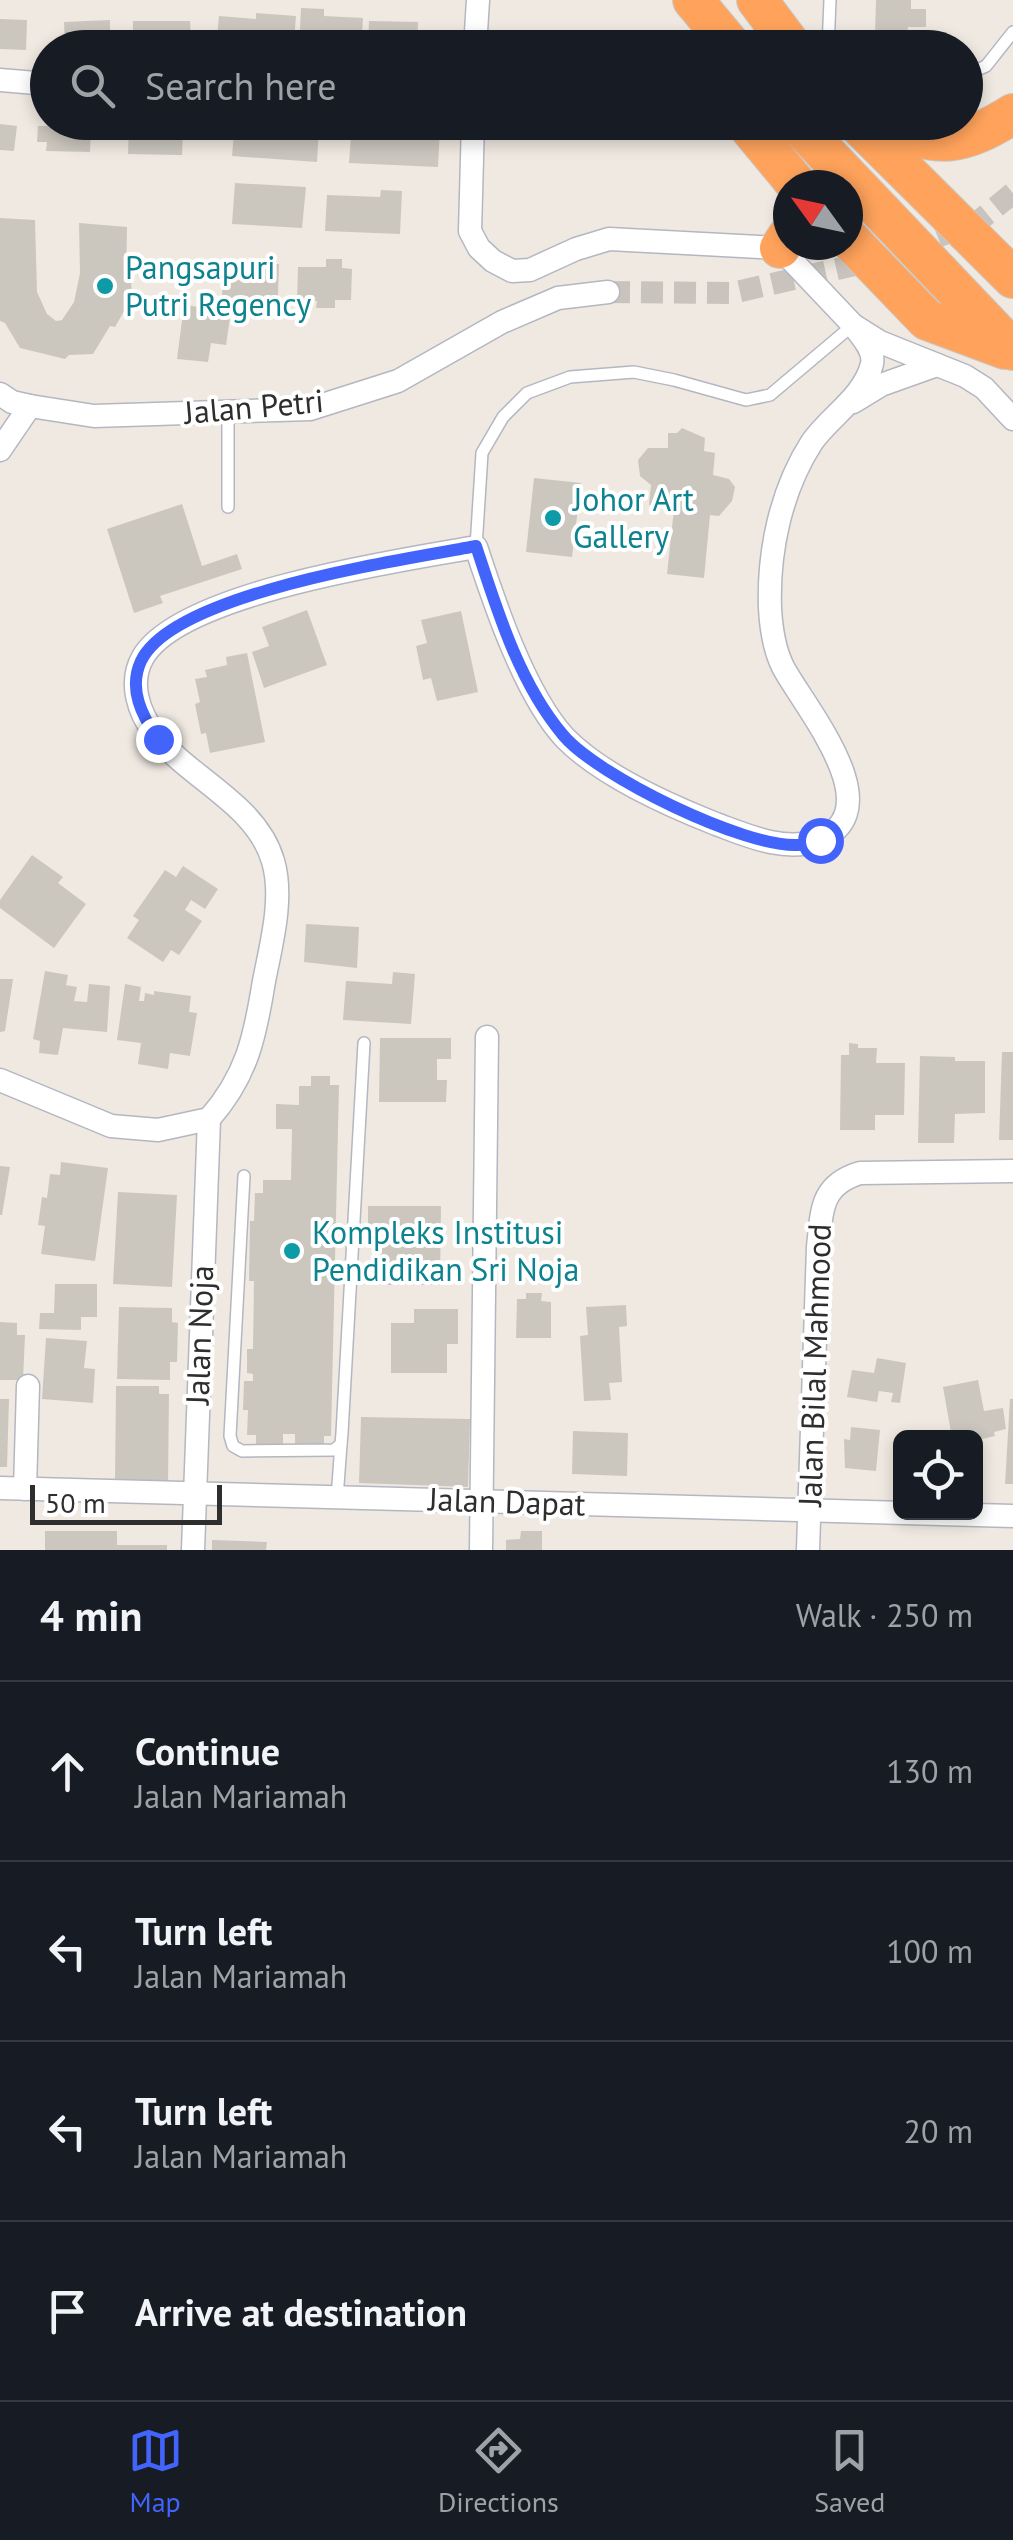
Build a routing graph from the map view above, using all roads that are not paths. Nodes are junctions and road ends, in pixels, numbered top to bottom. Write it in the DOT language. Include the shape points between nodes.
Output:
graph roads {
  1 [pos="478,0"];
  2 [pos="691,0"];
  3 [pos="830,0"];
  4 [pos="477,30"];
  5 [pos="700,30"];
  6 [pos="717,30"];
  7 [pos="829,30"];
  8 [pos="1013,32"];
  9 [pos="983,67"];
  10 [pos="0,80"];
  11 [pos="30,82"];
  12 [pos="1013,114"];
  13 [pos="983,130"];
  14 [pos="473,140"];
  15 [pos="760,140"];
  16 [pos="813,140"];
  17 [pos="874,140"];
  18 [pos="924,140"];
  19 [pos="954,140"];
  20 [pos="785,170"];
  21 [pos="773,242"];
  22 [pos="863,253"];
  23 [pos="799,260"];
  24 [pos="1013,278"];
  25 [pos="608,292"];
  26 [pos="853,325"];
  27 [pos="1013,351"];
  28 [pos="937,365"];
  29 [pos="0,394"];
  30 [pos="30,406"];
  31 [pos="846,406"];
  32 [pos="228,413"];
  33 [pos="1013,419"];
  34 [pos="0,450"];
  35 [pos="228,507"];
  36 [pos="476,546"];
  37 [pos="487,1037"];
  38 [pos="364,1043"];
  39 [pos="0,1080"];
  40 [pos="209,1119"];
  41 [pos="1013,1172"];
  42 [pos="244,1176"];
  43 [pos="28,1386"];
  44 [pos="341,1444"];
  45 [pos="338,1485"];
  46 [pos="0,1488"];
  47 [pos="26,1489"];
  48 [pos="195,1494"];
  49 [pos="484,1502"];
  50 [pos="808,1510"];
  51 [pos="1013,1516"];
  52 [pos="193,1550"];
  53 [pos="481,1550"];
  54 [pos="808,1550"];
  1 -- 4 [label="street"];
  2 -- 5 [label="highway"];
  2 -- 6 [label="highway"];
  3 -- 7 [label="lane"];
  8 -- 9 [label="lane"];
  10 -- 11 [label="street"];
  12 -- 13 [label="highway"];
  14 -- 21 [label="street" via="470,231 479,248 512,271 609,239"];
  15 -- 20 [label="highway"];
  16 -- 27 [label="highway"];
  17 -- 24 [label="highway"];
  18 -- 19 [label="highway"];
  22 -- 27 [label="highway" via="928,320"];
  23 -- 26 [label="street"];
  25 -- 32 [label="street, Jalan Petri" via="558,298 398,381 328,404"];
  26 -- 28 [label="street"];
  26 -- 31 [label="street" via="873,361"];
  26 -- 36 [label="lane" via="770,395 746,400 634,372 570,377 527,393 482,453"];
  28 -- 31 [label="street"];
  28 -- 33 [label="street" via="984,388"];
  29 -- 30 [label="street, Jalan Petri"];
  30 -- 32 [label="street, Jalan Petri" via="94,416"];
  30 -- 34 [label="street"];
  31 -- 36 [label="street" via="814,440 793,479 770,577 771,627 781,663 844,769 850,799 839,826 820,840 797,845 695,816 600,766 564,736 520,664"];
  32 -- 35 [label="lane"];
  36 -- 40 [label="street" via="329,574 227,603 170,631 142,658 136,691 144,718 158,739 234,804 273,861 274,911 256,1032 242,1074"];
  37 -- 49 [label="street"];
  38 -- 44 [label="lane"];
  39 -- 40 [label="street" via="111,1126 158,1130"];
  40 -- 48 [label="street, Jalan Noja"];
  41 -- 50 [label="street, Jalan Bilal Mahmood" via="860,1172 822,1201"];
  42 -- 44 [label="lane" via="232,1446 242,1452 334,1450"];
  43 -- 47 [label="street"];
  44 -- 45 [label="lane"];
  45 -- 48 [label="street, Jalan Dapat"];
  45 -- 49 [label="street, Jalan Dapat"];
  46 -- 47 [label="street, Jalan Dapat"];
  47 -- 48 [label="street, Jalan Dapat"];
  48 -- 52 [label="street, Jalan Noja"];
  49 -- 50 [label="street, Jalan Dapat"];
  49 -- 53 [label="street"];
  50 -- 51 [label="street, Jalan Dapat"];
  50 -- 54 [label="street, Jalan Bilal Mahmood"];
}
